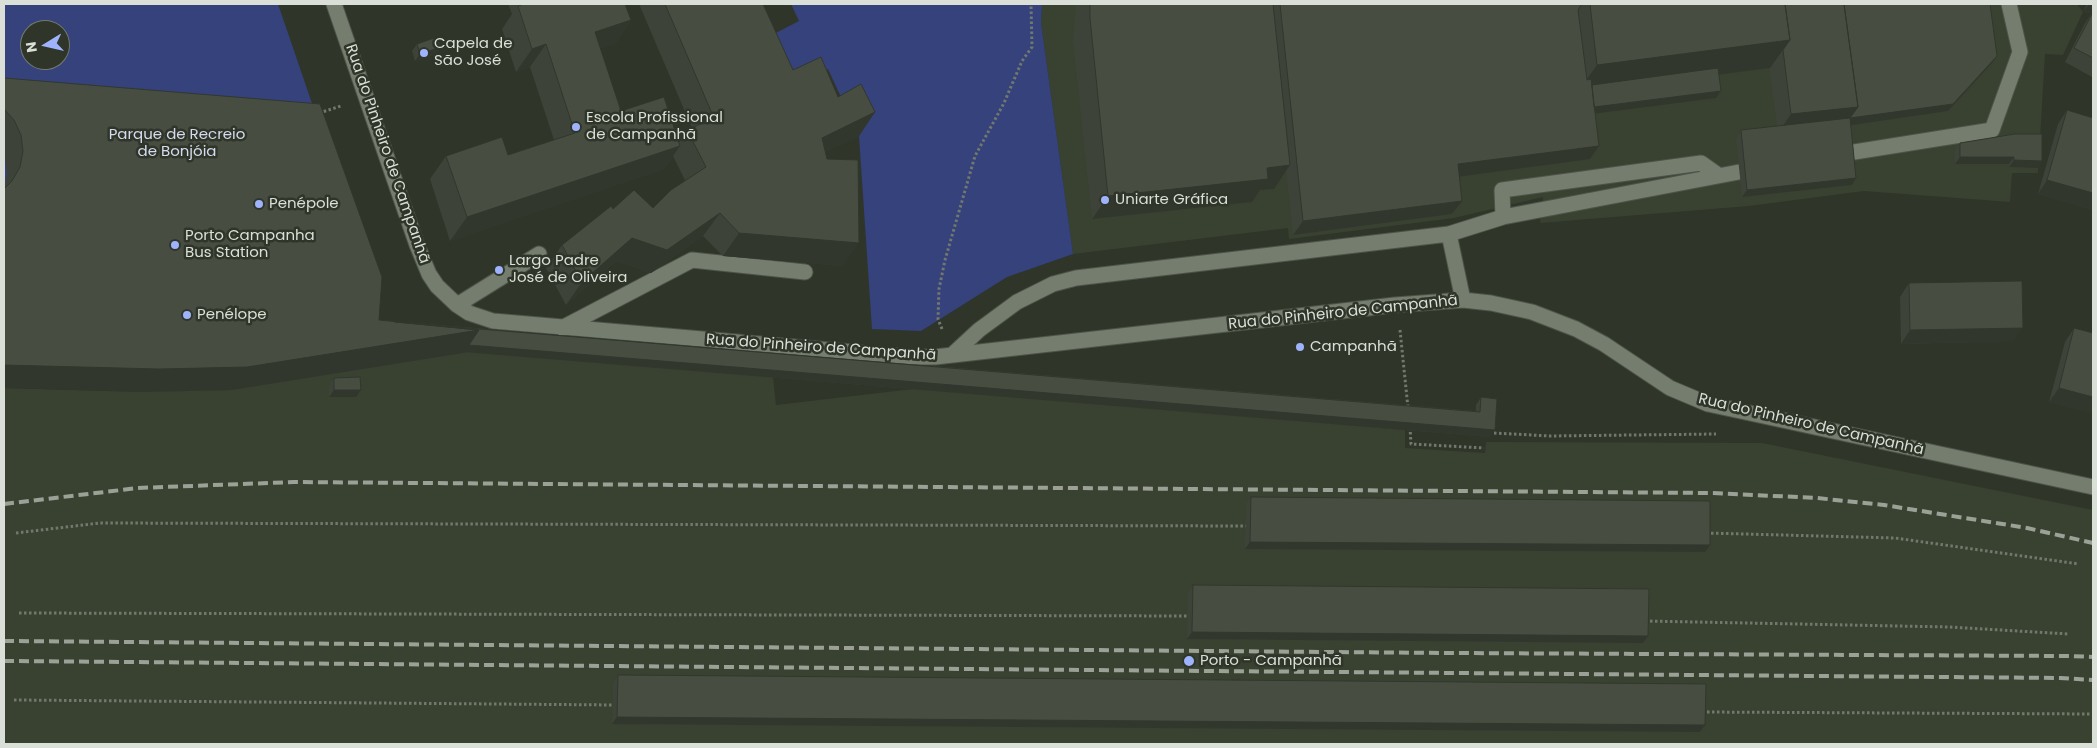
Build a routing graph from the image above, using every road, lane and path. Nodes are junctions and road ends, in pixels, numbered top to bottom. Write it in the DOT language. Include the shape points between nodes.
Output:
graph roads {
  1 [pos="334,4"];
  2 [pos="1031,4"];
  3 [pos="2009,4"];
  4 [pos="347,104"];
  5 [pos="312,115"];
  6 [pos="1848,153"];
  7 [pos="1739,172"];
  8 [pos="1718,175"];
  9 [pos="1503,217"];
  10 [pos="1448,234"];
  11 [pos="539,254"];
  12 [pos="805,272"];
  13 [pos="1462,300"];
  14 [pos="457,306"];
  15 [pos="1400,327"];
  16 [pos="562,328"];
  17 [pos="952,355"];
  18 [pos="1408,415"];
  19 [pos="1410,424"];
  20 [pos="1494,433"];
  21 [pos="1725,435"];
  22 [pos="1484,448"];
  23 [pos="2093,487"];
  24 [pos="1249,526"];
  25 [pos="16,533"];
  26 [pos="1700,533"];
  27 [pos="2079,564"];
  28 [pos="20,613"];
  29 [pos="1199,616"];
  30 [pos="1641,621"];
  31 [pos="2069,634"];
  32 [pos="14,700"];
  33 [pos="622,705"];
  34 [pos="1694,712"];
  35 [pos="2093,714"];
  1 -- 14 [label="street, Rua do Pinheiro de Campanhã" via="422,260 436,286"];
  2 -- 17 [label="path" via="1032,47 975,156 945,260 939,289 938,319"];
  3 -- 6 [label="street" via="2020,52 1992,130"];
  4 -- 5 [label="path"];
  7 -- 8 [label="street"];
  8 -- 9 [label="street"];
  8 -- 9 [label="street" via="1701,162 1502,190"];
  9 -- 10 [label="street"];
  10 -- 13 [label="street"];
  10 -- 17 [label="street" via="1076,278 1053,284 1017,302"];
  11 -- 14 [label="street"];
  12 -- 16 [label="street" via="692,260"];
  13 -- 17 [label="street, Rua do Pinheiro de Campanhã"];
  13 -- 23 [label="street, Rua do Pinheiro de Campanhã" via="1506,305 1561,323 1604,344 1682,394 1708,404"];
  14 -- 16 [label="street, Rua do Pinheiro de Campanhã" via="493,322"];
  15 -- 18 [label="path"];
  16 -- 17 [label="street, Rua do Pinheiro de Campanhã" via="911,357"];
  19 -- 22 [label="path" via="1411,444"];
  20 -- 21 [label="path" via="1550,436"];
  24 -- 25 [label="path" via="100,523"];
  26 -- 27 [label="path" via="1895,538"];
  28 -- 29 [label="path"];
  30 -- 31 [label="path" via="1949,627"];
  32 -- 33 [label="path"];
  34 -- 35 [label="path"];
}
